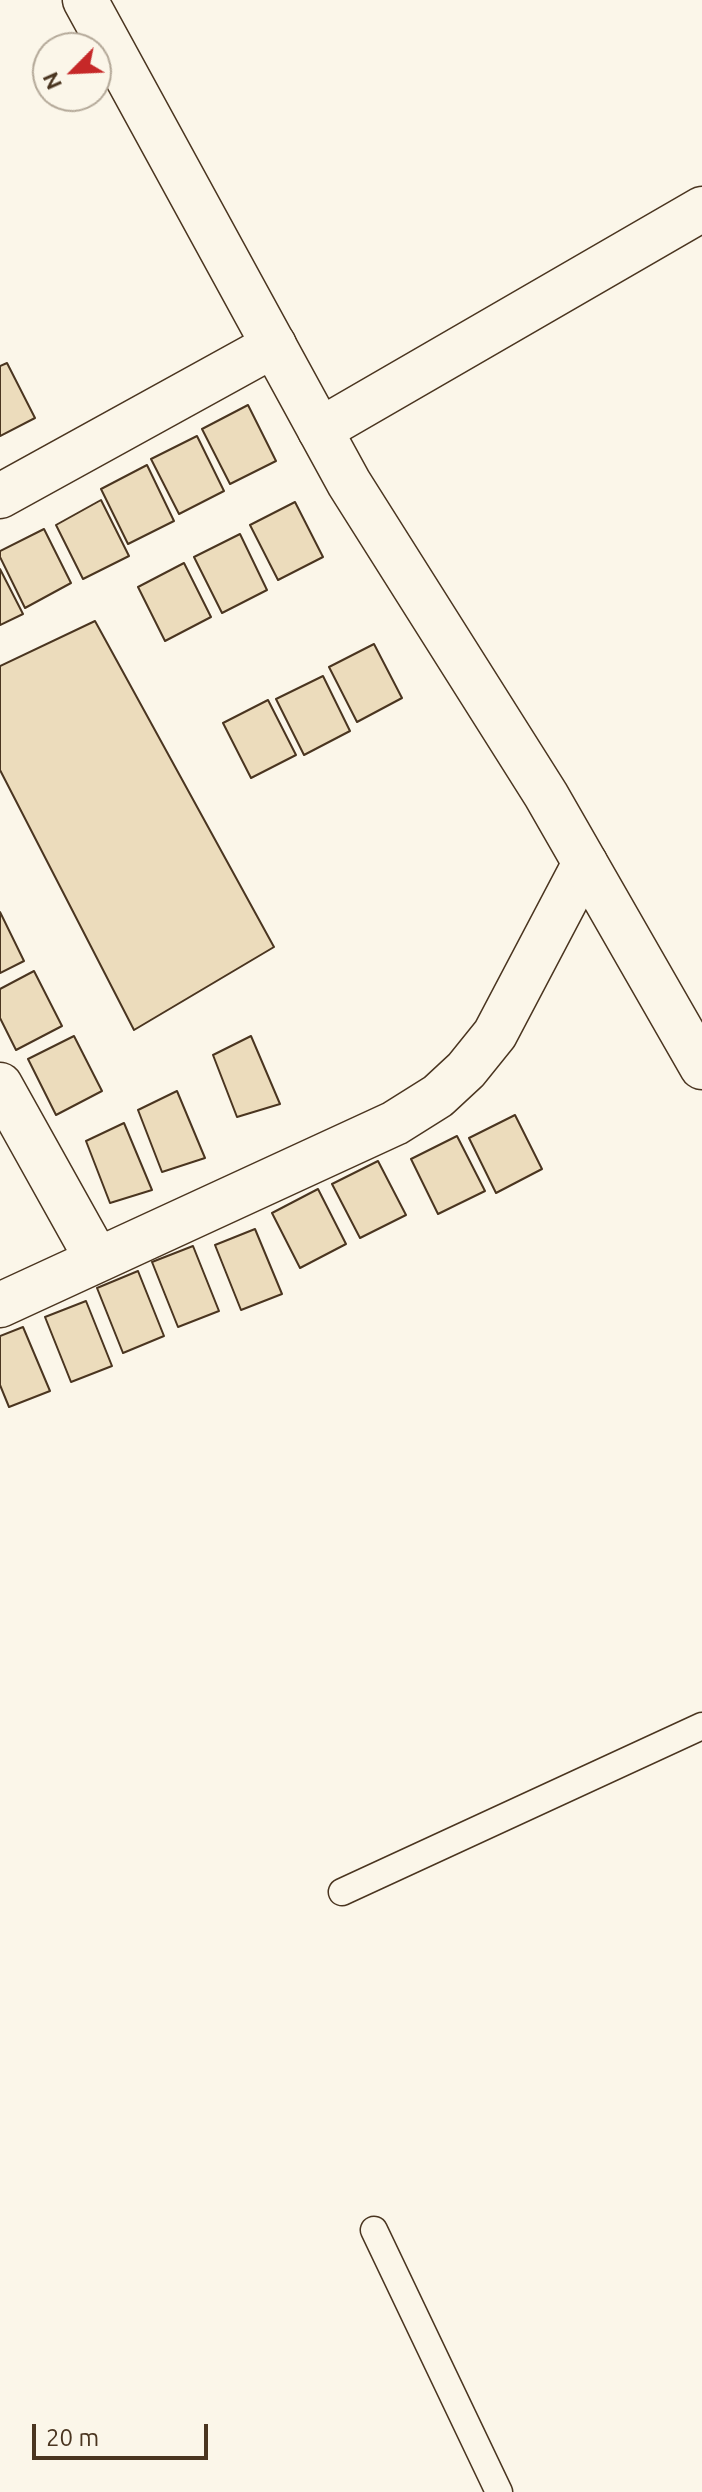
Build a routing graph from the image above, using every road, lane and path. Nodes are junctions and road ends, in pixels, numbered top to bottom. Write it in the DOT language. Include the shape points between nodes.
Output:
graph roads {
  1 [pos="85,0"];
  2 [pos="702,209"];
  3 [pos="274,345"];
  4 [pos="320,430"];
  5 [pos="0,496"];
  6 [pos="585,863"];
  7 [pos="702,1067"];
  8 [pos="1,1091"];
  9 [pos="97,1259"];
  10 [pos="0,1305"];
  11 [pos="702,1726"];
  12 [pos="342,1892"];
  13 [pos="374,2230"];
  14 [pos="499,2492"];
  1 -- 3 [label="street"];
  2 -- 4 [label="street"];
  3 -- 4 [label="street"];
  3 -- 5 [label="street"];
  4 -- 6 [label="street"];
  6 -- 7 [label="street"];
  6 -- 9 [label="street" via="495,1034 438,1096 395,1123"];
  8 -- 9 [label="street"];
  9 -- 10 [label="street"];
  11 -- 12 [label="lane"];
  13 -- 14 [label="lane"];
}
